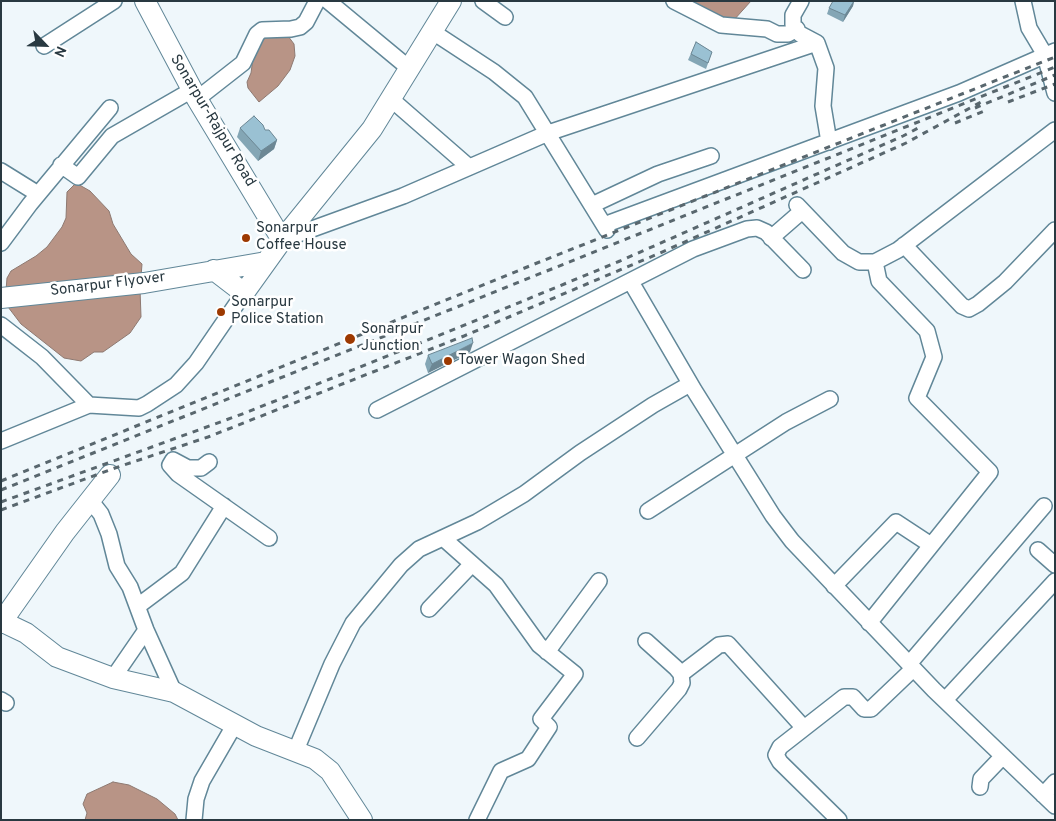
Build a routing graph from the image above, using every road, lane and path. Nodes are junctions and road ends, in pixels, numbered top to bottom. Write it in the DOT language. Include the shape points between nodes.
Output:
graph roads {
  1 [pos="114,1"];
  2 [pos="144,1"];
  3 [pos="317,1"];
  4 [pos="328,1"];
  5 [pos="451,1"];
  6 [pos="483,1"];
  7 [pos="674,1"];
  8 [pos="801,1"];
  9 [pos="1023,1"];
  10 [pos="506,17"];
  11 [pos="797,29"];
  12 [pos="433,32"];
  13 [pos="817,43"];
  14 [pos="44,46"];
  15 [pos="1050,53"];
  16 [pos="410,69"];
  17 [pos="1055,93"];
  18 [pos="194,94"];
  19 [pos="391,99"];
  20 [pos="110,108"];
  21 [pos="1055,130"];
  22 [pos="548,133"];
  23 [pos="829,142"];
  24 [pos="711,156"];
  25 [pos="62,165"];
  26 [pos="469,167"];
  27 [pos="1,171"];
  28 [pos="38,194"];
  29 [pos="592,205"];
  30 [pos="1055,230"];
  31 [pos="771,238"];
  32 [pos="282,240"];
  33 [pos="1,243"];
  34 [pos="904,245"];
  35 [pos="266,262"];
  36 [pos="875,262"];
  37 [pos="214,270"];
  38 [pos="803,270"];
  39 [pos="631,282"];
  40 [pos="244,293"];
  41 [pos="1,298"];
  42 [pos="1,325"];
  43 [pos="690,384"];
  44 [pos="830,398"];
  45 [pos="89,405"];
  46 [pos="377,410"];
  47 [pos="1,441"];
  48 [pos="736,456"];
  49 [pos="209,462"];
  50 [pos="110,475"];
  51 [pos="90,500"];
  52 [pos="224,506"];
  53 [pos="1044,506"];
  54 [pos="648,511"];
  55 [pos="270,538"];
  56 [pos="443,538"];
  57 [pos="931,546"];
  58 [pos="1038,550"];
  59 [pos="472,564"];
  60 [pos="1055,565"];
  61 [pos="599,581"];
  62 [pos="1055,582"];
  63 [pos="834,586"];
  64 [pos="138,606"];
  65 [pos="429,609"];
  66 [pos="2,623"];
  67 [pos="870,623"];
  68 [pos="146,630"];
  69 [pos="646,641"];
  70 [pos="547,652"];
  71 [pos="911,666"];
  72 [pos="681,674"];
  73 [pos="113,678"];
  74 [pos="174,692"];
  75 [pos="945,700"];
  76 [pos="235,724"];
  77 [pos="804,728"];
  78 [pos="637,738"];
  79 [pos="296,750"];
  80 [pos="1003,756"];
  81 [pos="1055,782"];
  82 [pos="980,787"];
  83 [pos="1043,795"];
  84 [pos="1055,806"];
  85 [pos="194,820"];
  86 [pos="362,820"];
  87 [pos="476,820"];
  88 [pos="839,820"];
  1 -- 14 [label="street"];
  2 -- 18 [label="main road, Sonarpur-Rajpur Road"];
  3 -- 18 [label="street" via="300,27 262,30 243,63"];
  4 -- 16 [label="street"];
  5 -- 12 [label="main road"];
  6 -- 10 [label="street"];
  7 -- 11 [label="street" via="721,25 767,29 777,34 788,34"];
  8 -- 11 [label="street" via="793,15 793,25"];
  9 -- 15 [label="street" via="1029,28"];
  11 -- 13 [label="street"];
  12 -- 16 [label="main road"];
  12 -- 22 [label="street" via="505,80 524,97"];
  13 -- 22 [label="street"];
  13 -- 23 [label="street" via="826,68 823,106"];
  15 -- 17 [label="street"];
  15 -- 23 [label="street" via="959,93"];
  16 -- 19 [label="main road"];
  18 -- 25 [label="street" via="112,136 78,176"];
  18 -- 32 [label="main road, Sonarpur-Rajpur Road"];
  19 -- 26 [label="street"];
  19 -- 32 [label="main road" via="372,129"];
  20 -- 25 [label="street"];
  21 -- 34 [label="street"];
  22 -- 26 [label="street"];
  22 -- 29 [label="street"];
  23 -- 29 [label="street" via="605,227"];
  24 -- 29 [label="street" via="658,174"];
  25 -- 28 [label="street"];
  26 -- 32 [label="street" via="403,196"];
  27 -- 28 [label="street"];
  28 -- 33 [label="street"];
  30 -- 34 [label="street" via="1005,282 969,308 962,306"];
  31 -- 36 [label="street" via="800,208 843,252 858,262"];
  31 -- 38 [label="street"];
  31 -- 39 [label="street" via="757,228 747,229 693,249"];
  32 -- 35 [label="main road"];
  34 -- 36 [label="street"];
  35 -- 37 [label="main road, Sonarpur Flyover"];
  35 -- 40 [label="main road"];
  36 -- 57 [label="street" via="880,281 928,331 934,357 917,398 990,472"];
  37 -- 40 [label="main road"];
  37 -- 41 [label="main road, Sonarpur Flyover" via="144,283"];
  39 -- 43 [label="street"];
  39 -- 46 [label="street"];
  40 -- 45 [label="street" via="196,363 159,397 139,408"];
  42 -- 45 [label="street" via="42,357"];
  43 -- 48 [label="street"];
  43 -- 56 [label="street" via="580,453 524,494"];
  44 -- 48 [label="street" via="786,422"];
  45 -- 47 [label="street"];
  48 -- 54 [label="street"];
  48 -- 63 [label="street" via="773,516"];
  49 -- 52 [label="street" via="201,468 188,468 173,460 170,465"];
  50 -- 51 [label="main road"];
  51 -- 64 [label="street" via="101,514 117,566"];
  51 -- 66 [label="main road"];
  52 -- 55 [label="street"];
  52 -- 64 [label="street" via="182,573"];
  53 -- 71 [label="street"];
  56 -- 59 [label="street"];
  56 -- 79 [label="street" via="419,549 401,565 354,623 332,664"];
  57 -- 63 [label="street" via="896,522"];
  57 -- 67 [label="street"];
  58 -- 60 [label="street"];
  59 -- 65 [label="street"];
  59 -- 70 [label="street" via="496,585 529,634"];
  61 -- 70 [label="street"];
  62 -- 75 [label="street"];
  63 -- 67 [label="street"];
  64 -- 68 [label="street"];
  66 -- 73 [label="main road" via="26,633 57,657"];
  67 -- 71 [label="street"];
  68 -- 73 [label="street"];
  68 -- 74 [label="street"];
  69 -- 72 [label="street"];
  70 -- 87 [label="street" via="575,674 541,719 549,727 528,759 500,771"];
  71 -- 75 [label="street"];
  71 -- 77 [label="street" via="871,709 864,709 853,697 844,697"];
  72 -- 77 [label="street" via="719,645 728,644"];
  72 -- 78 [label="street" via="679,689"];
  73 -- 74 [label="main road"];
  74 -- 76 [label="main road"];
  75 -- 80 [label="street"];
  76 -- 79 [label="main road" via="256,736"];
  76 -- 85 [label="street" via="202,781"];
  77 -- 88 [label="street" via="780,747 776,755"];
  79 -- 86 [label="main road" via="330,771"];
  80 -- 82 [label="street" via="981,779"];
  80 -- 83 [label="street"];
  81 -- 83 [label="street"];
  83 -- 84 [label="street"];
}
